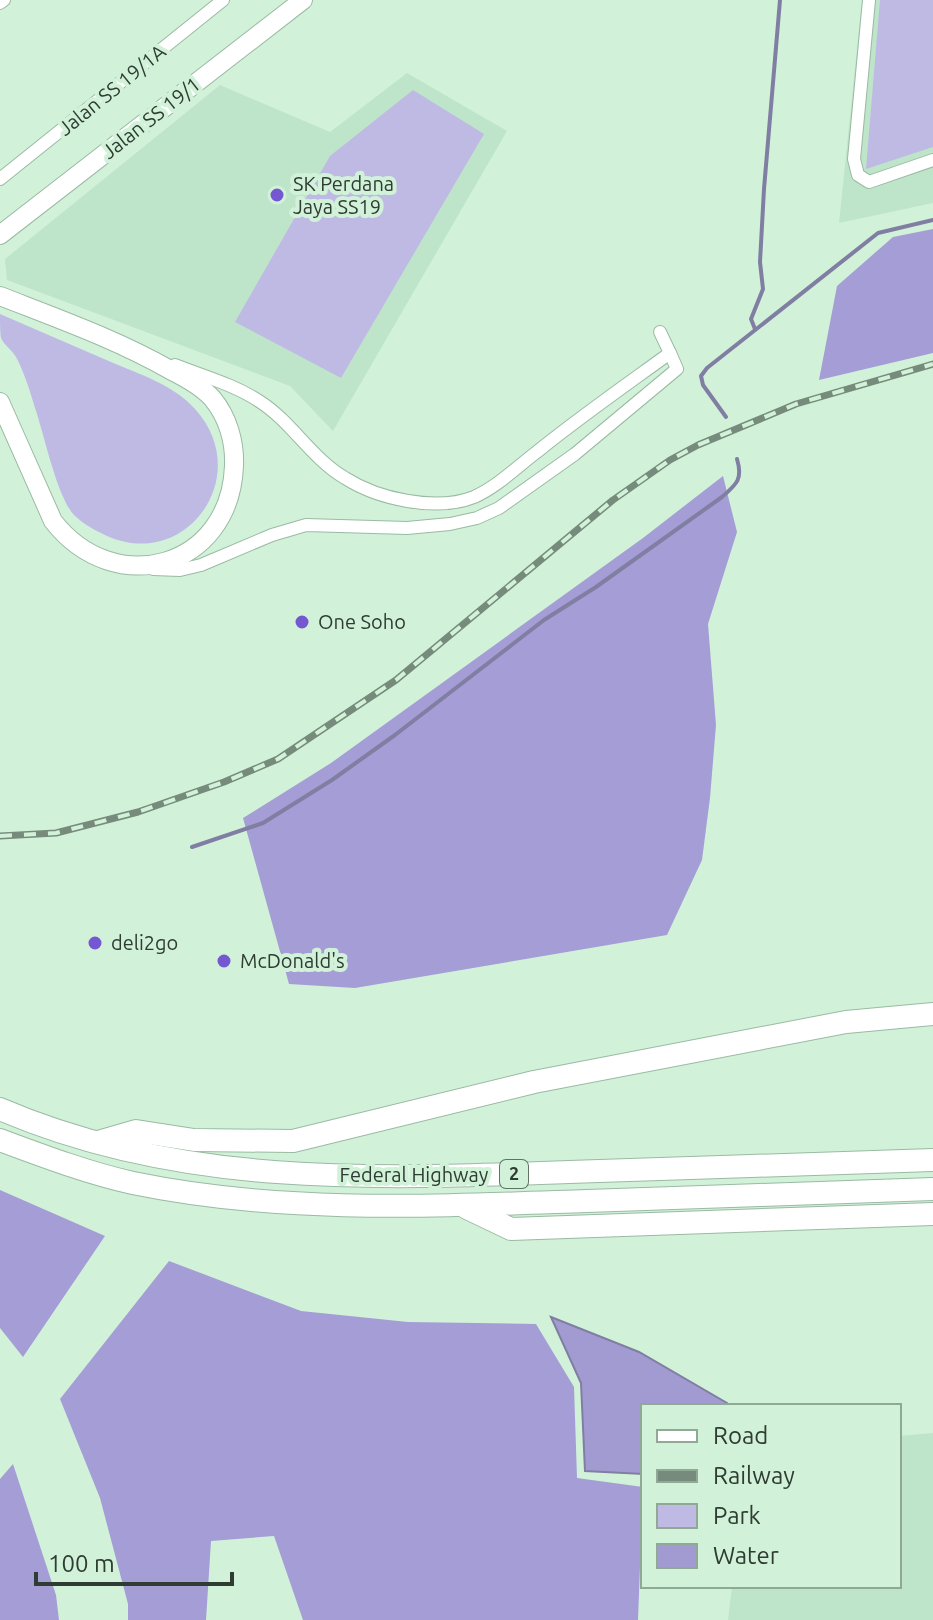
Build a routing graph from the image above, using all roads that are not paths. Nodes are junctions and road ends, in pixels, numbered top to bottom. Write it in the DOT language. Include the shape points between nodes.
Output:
graph roads {
  1 [pos="223,0"];
  2 [pos="303,0"];
  3 [pos="869,0"];
  4 [pos="933,160"];
  5 [pos="0,179"];
  6 [pos="0,235"];
  7 [pos="0,296"];
  8 [pos="660,332"];
  9 [pos="124,344"];
  10 [pos="670,353"];
  11 [pos="0,402"];
  12 [pos="561,435"];
  13 [pos="575,454"];
  14 [pos="138,565"];
  15 [pos="933,1014"];
  16 [pos="846,1022"];
  17 [pos="933,1023"];
  18 [pos="0,1109"];
  19 [pos="0,1140"];
  20 [pos="97,1142"];
  21 [pos="933,1160"];
  22 [pos="933,1189"];
  23 [pos="461,1205"];
  24 [pos="933,1214"];
  1 -- 5 [label="street, Jalan SS 19/1A"];
  2 -- 6 [label="main road, Jalan SS 19/1"];
  3 -- 4 [label="street" via="854,159 858,175 869,182"];
  7 -- 9 [label="main road"];
  8 -- 10 [label="street"];
  9 -- 12 [label="street" via="260,401 347,480 417,502 473,497"];
  9 -- 14 [label="main road" via="211,396 234,454 227,504 214,530 173,560"];
  10 -- 12 [label="street"];
  10 -- 13 [label="street" via="677,369 673,374"];
  11 -- 14 [label="main road" via="53,521 65,536 100,558"];
  12 -- 13 [label="street"];
  13 -- 14 [label="street" via="477,518 407,528 306,525 201,565 180,570"];
  15 -- 16 [label="highway"];
  16 -- 17 [label="highway"];
  16 -- 20 [label="highway" via="534,1082 293,1141 194,1140 136,1131"];
  18 -- 20 [label="highway, Federal Highway / 2"];
  19 -- 23 [label="highway, Federal Highway / 2" via="131,1182 249,1200"];
  20 -- 21 [label="highway, Federal Highway / 2" via="189,1164 351,1177"];
  22 -- 23 [label="highway, Federal Highway / 2"];
  23 -- 24 [label="highway" via="511,1229"];
}
